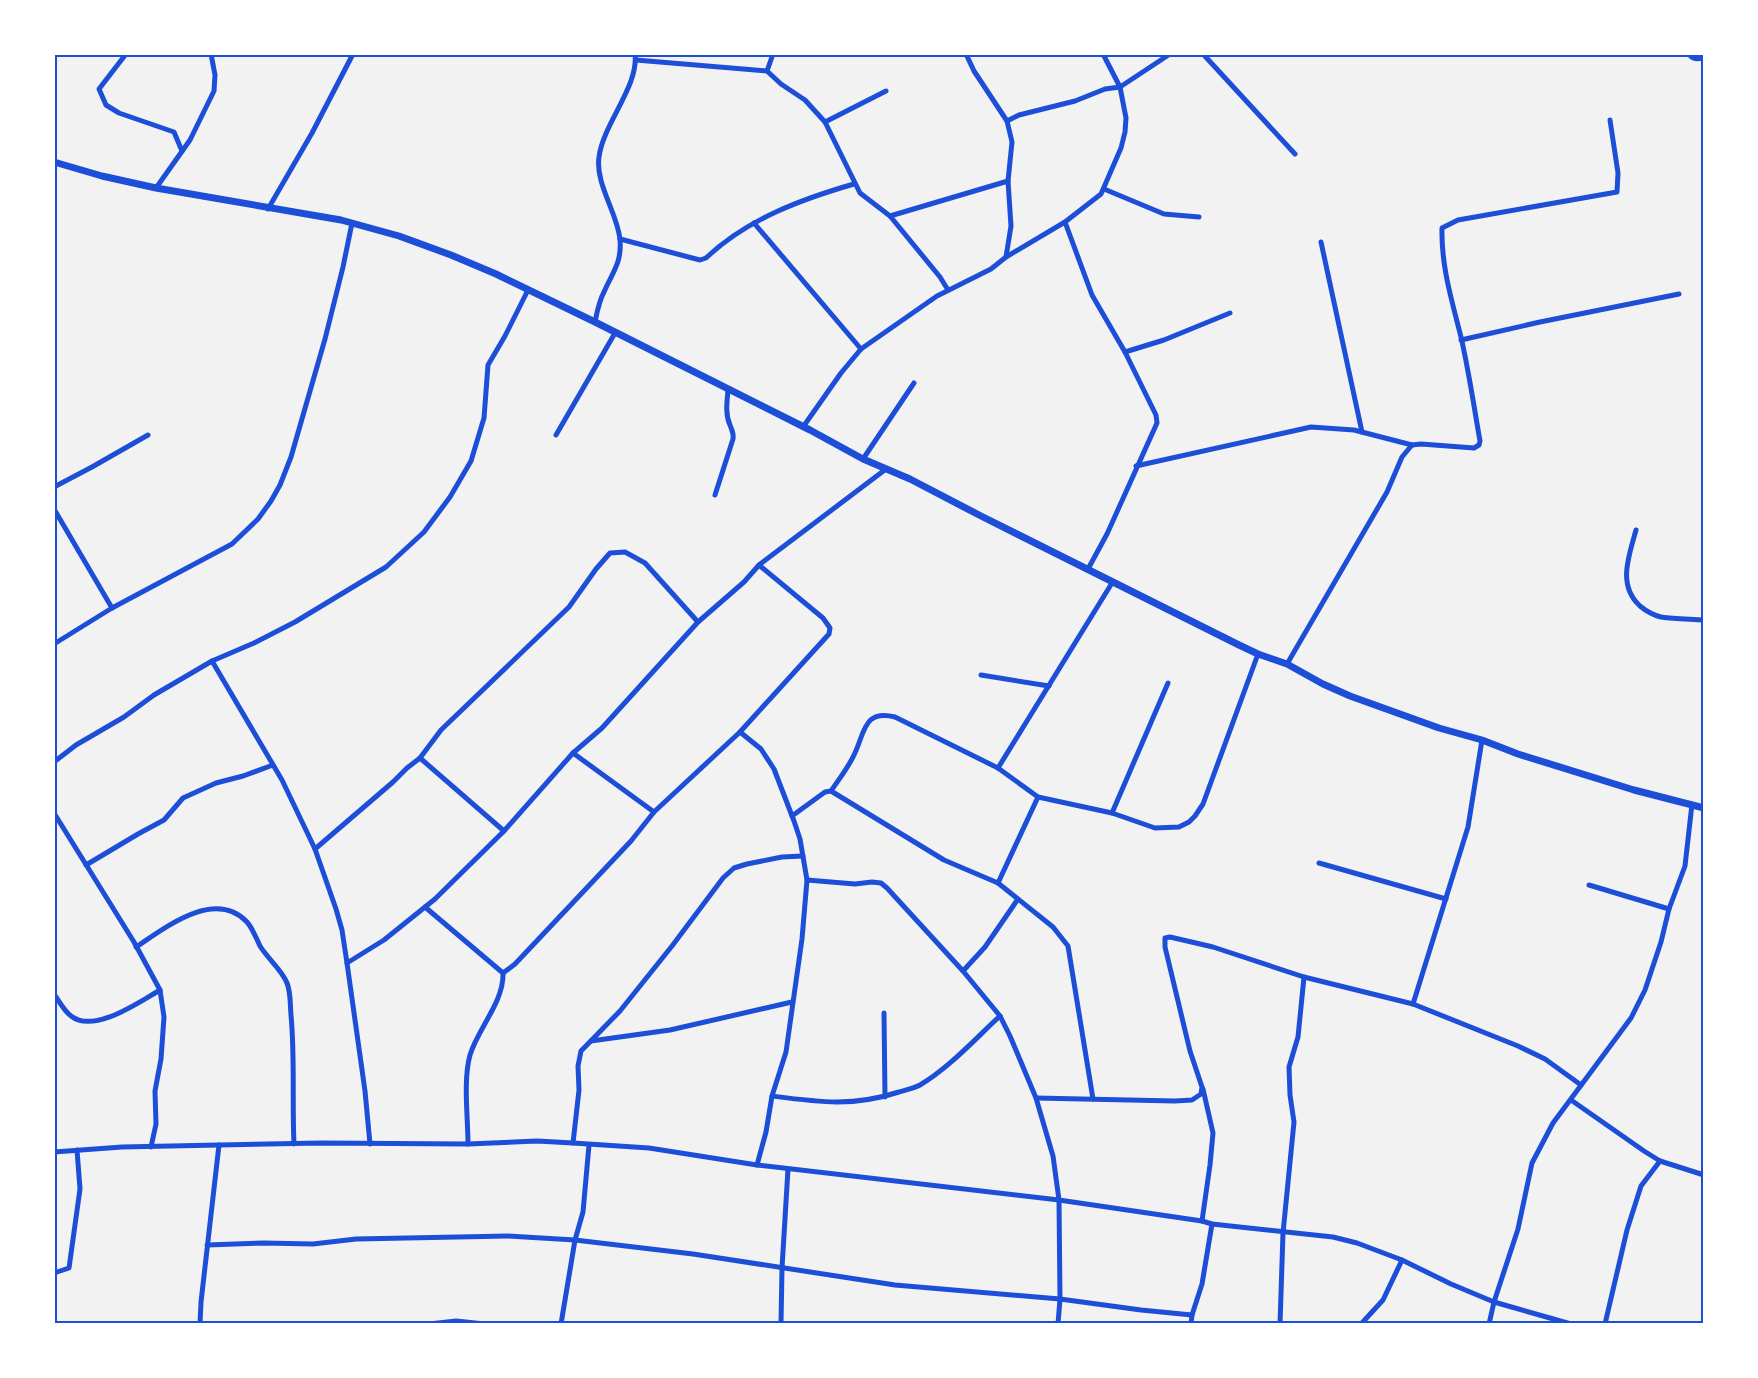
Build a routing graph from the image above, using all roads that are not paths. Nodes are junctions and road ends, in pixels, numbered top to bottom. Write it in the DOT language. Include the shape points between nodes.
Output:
graph roads {
  1 [pos="126,54"];
  2 [pos="211,54"];
  3 [pos="353,54"];
  4 [pos="773,54"];
  5 [pos="966,54"];
  6 [pos="1103,54"];
  7 [pos="1170,54"];
  8 [pos="1203,54"];
  9 [pos="1689,54"];
  10 [pos="636,57"];
  11 [pos="1704,58"];
  12 [pos="768,71"];
  13 [pos="1120,87"];
  14 [pos="886,91"];
  15 [pos="1610,120"];
  16 [pos="1007,121"];
  17 [pos="825,122"];
  18 [pos="182,151"];
  19 [pos="1295,154"];
  20 [pos="54,162"];
  21 [pos="1008,181"];
  22 [pos="854,184"];
  23 [pos="156,188"];
  24 [pos="1104,189"];
  25 [pos="268,208"];
  26 [pos="890,216"];
  27 [pos="1199,217"];
  28 [pos="1065,222"];
  29 [pos="352,223"];
  30 [pos="754,223"];
  31 [pos="620,239"];
  32 [pos="1321,242"];
  33 [pos="1006,257"];
  34 [pos="528,290"];
  35 [pos="948,290"];
  36 [pos="1679,294"];
  37 [pos="1230,313"];
  38 [pos="595,322"];
  39 [pos="615,333"];
  40 [pos="1461,340"];
  41 [pos="861,349"];
  42 [pos="1125,352"];
  43 [pos="914,383"];
  44 [pos="728,390"];
  45 [pos="803,427"];
  46 [pos="1362,432"];
  47 [pos="148,435"];
  48 [pos="556,435"];
  49 [pos="1412,445"];
  50 [pos="863,459"];
  51 [pos="1136,466"];
  52 [pos="886,469"];
  53 [pos="54,487"];
  54 [pos="715,495"];
  55 [pos="54,509"];
  56 [pos="1636,530"];
  57 [pos="759,566"];
  58 [pos="1088,569"];
  59 [pos="1112,583"];
  60 [pos="112,608"];
  61 [pos="1704,620"];
  62 [pos="698,622"];
  63 [pos="54,644"];
  64 [pos="1258,654"];
  65 [pos="212,661"];
  66 [pos="1287,664"];
  67 [pos="981,675"];
  68 [pos="1168,683"];
  69 [pos="1049,686"];
  70 [pos="740,732"];
  71 [pos="1482,740"];
  72 [pos="573,753"];
  73 [pos="420,759"];
  74 [pos="54,762"];
  75 [pos="273,765"];
  76 [pos="998,768"];
  77 [pos="831,791"];
  78 [pos="1038,797"];
  79 [pos="1692,804"];
  80 [pos="1704,808"];
  81 [pos="654,812"];
  82 [pos="54,813"];
  83 [pos="1112,813"];
  84 [pos="792,816"];
  85 [pos="504,831"];
  86 [pos="315,849"];
  87 [pos="803,856"];
  88 [pos="1319,862"];
  89 [pos="86,865"];
  90 [pos="807,880"];
  91 [pos="998,883"];
  92 [pos="1589,885"];
  93 [pos="1018,899"];
  94 [pos="1446,899"];
  95 [pos="425,907"];
  96 [pos="1669,909"];
  97 [pos="136,947"];
  98 [pos="347,963"];
  99 [pos="963,971"];
  100 [pos="502,973"];
  101 [pos="1304,977"];
  102 [pos="160,990"];
  103 [pos="54,994"];
  104 [pos="792,1002"];
  105 [pos="1413,1004"];
  106 [pos="885,1013"];
  107 [pos="1000,1016"];
  108 [pos="590,1041"];
  109 [pos="1581,1085"];
  110 [pos="1202,1087"];
  111 [pos="772,1096"];
  112 [pos="885,1097"];
  113 [pos="1036,1098"];
  114 [pos="1093,1099"];
  115 [pos="1571,1100"];
  116 [pos="573,1143"];
  117 [pos="294,1144"];
  118 [pos="370,1144"];
  119 [pos="468,1144"];
  120 [pos="219,1145"];
  121 [pos="589,1145"];
  122 [pos="151,1146"];
  123 [pos="76,1150"];
  124 [pos="54,1152"];
  125 [pos="1660,1161"];
  126 [pos="757,1165"];
  127 [pos="788,1169"];
  128 [pos="1704,1175"];
  129 [pos="1059,1200"];
  130 [pos="1202,1221"];
  131 [pos="1212,1224"];
  132 [pos="1283,1233"];
  133 [pos="575,1240"];
  134 [pos="207,1245"];
  135 [pos="1402,1260"];
  136 [pos="782,1268"];
  137 [pos="54,1273"];
  138 [pos="1060,1299"];
  139 [pos="1494,1302"];
  140 [pos="1192,1315"];
  141 [pos="200,1324"];
  142 [pos="429,1324"];
  143 [pos="485,1324"];
  144 [pos="561,1324"];
  145 [pos="781,1324"];
  146 [pos="1058,1324"];
  147 [pos="1191,1324"];
  148 [pos="1280,1324"];
  149 [pos="1361,1324"];
  150 [pos="1489,1324"];
  151 [pos="1571,1324"];
  152 [pos="1605,1324"];
  1 -- 18 [label="street" via="99,89 106,105 174,132"];
  2 -- 18 [label="street" via="214,91"];
  3 -- 25 [label="street"];
  4 -- 12 [label="street"];
  5 -- 16 [label="street"];
  6 -- 13 [label="street"];
  7 -- 13 [label="street"];
  8 -- 19 [label="street"];
  9 -- 11 [label="street" via="1695,59"];
  10 -- 12 [label="street"];
  10 -- 31 [label="street" via="598,158 599,174"];
  12 -- 17 [label="street" via="805,100"];
  13 -- 16 [label="street"];
  13 -- 24 [label="street" via="1125,132"];
  14 -- 17 [label="street"];
  15 -- 40 [label="street" via="1617,192 1458,220 1442,228 1444,268"];
  16 -- 21 [label="street" via="1012,142"];
  17 -- 22 [label="street"];
  18 -- 23 [label="street"];
  20 -- 23 [label="street"];
  21 -- 26 [label="street"];
  21 -- 33 [label="street" via="1011,226"];
  22 -- 26 [label="street"];
  22 -- 30 [label="street" via="812,196"];
  23 -- 25 [label="street"];
  24 -- 27 [label="street" via="1164,214"];
  24 -- 28 [label="street"];
  25 -- 29 [label="street"];
  26 -- 35 [label="street"];
  28 -- 33 [label="street"];
  28 -- 42 [label="street" via="1092,295"];
  29 -- 34 [label="street" via="451,255"];
  29 -- 60 [label="street" via="291,457 271,501 231,544"];
  30 -- 31 [label="street" via="700,260"];
  30 -- 41 [label="street"];
  31 -- 38 [label="street" via="619,262 602,294"];
  32 -- 46 [label="street"];
  33 -- 35 [label="street" via="991,269"];
  34 -- 38 [label="street"];
  34 -- 65 [label="street" via="489,365 484,418 471,461 424,532 386,567 320,608"];
  35 -- 41 [label="street"];
  36 -- 40 [label="street"];
  37 -- 42 [label="street"];
  38 -- 39 [label="street"];
  39 -- 44 [label="street"];
  39 -- 48 [label="street"];
  40 -- 49 [label="street" via="1479,445"];
  41 -- 45 [label="street"];
  42 -- 51 [label="street" via="1157,423"];
  43 -- 50 [label="street"];
  44 -- 45 [label="street"];
  44 -- 54 [label="street" via="726,406 734,432"];
  45 -- 50 [label="street"];
  46 -- 49 [label="street"];
  46 -- 51 [label="street" via="1311,427"];
  47 -- 53 [label="street"];
  49 -- 66 [label="street"];
  50 -- 52 [label="street"];
  51 -- 58 [label="street"];
  52 -- 57 [label="street"];
  52 -- 58 [label="street"];
  55 -- 60 [label="street"];
  56 -- 61 [label="street" via="1626,570 1628,589 1637,603 1659,616"];
  57 -- 62 [label="street"];
  57 -- 70 [label="street" via="830,628 825,640"];
  58 -- 59 [label="street"];
  59 -- 64 [label="street"];
  59 -- 69 [label="street"];
  60 -- 63 [label="street"];
  62 -- 72 [label="street" via="602,728"];
  62 -- 73 [label="street" via="645,563 626,552 610,553 564,612 441,730"];
  64 -- 66 [label="street"];
  64 -- 83 [label="street" via="1212,782 1195,816 1179,827 1155,828"];
  65 -- 74 [label="street"];
  65 -- 75 [label="street"];
  66 -- 71 [label="street" via="1358,699"];
  67 -- 69 [label="street"];
  68 -- 83 [label="street"];
  69 -- 76 [label="street"];
  70 -- 81 [label="street"];
  70 -- 84 [label="street" via="761,748 774,769"];
  71 -- 79 [label="street" via="1634,790"];
  71 -- 94 [label="street" via="1468,827"];
  72 -- 81 [label="street"];
  72 -- 85 [label="street"];
  73 -- 85 [label="street"];
  73 -- 86 [label="street"];
  75 -- 86 [label="street"];
  75 -- 89 [label="street" via="183,798 164,820"];
  76 -- 77 [label="street" via="884,714 866,724 854,755"];
  76 -- 78 [label="street"];
  77 -- 84 [label="street"];
  77 -- 91 [label="street" via="944,860"];
  78 -- 83 [label="street"];
  78 -- 91 [label="street"];
  79 -- 80 [label="street"];
  79 -- 96 [label="street" via="1684,866"];
  81 -- 100 [label="street" via="631,841"];
  82 -- 89 [label="street"];
  84 -- 87 [label="street"];
  85 -- 95 [label="street"];
  86 -- 98 [label="street" via="342,930"];
  87 -- 90 [label="street"];
  87 -- 108 [label="street" via="747,864 723,878 620,1011"];
  88 -- 94 [label="street"];
  89 -- 97 [label="street"];
  90 -- 99 [label="street" via="881,883"];
  90 -- 104 [label="street"];
  91 -- 93 [label="street"];
  92 -- 96 [label="street"];
  93 -- 99 [label="street"];
  93 -- 114 [label="street" via="1053,927 1068,946"];
  94 -- 105 [label="street"];
  95 -- 98 [label="street"];
  95 -- 100 [label="street"];
  96 -- 109 [label="street" via="1648,980 1631,1018"];
  97 -- 102 [label="street"];
  97 -- 117 [label="street" via="183,917 216,908 238,914 247,923 287,982 290,994"];
  98 -- 118 [label="street"];
  99 -- 107 [label="street"];
  100 -- 119 [label="street" via="503,985 467,1066"];
  101 -- 105 [label="street"];
  101 -- 110 [label="street" via="1213,947 1165,938"];
  101 -- 132 [label="street" via="1298,1037 1289,1066 1294,1122"];
  102 -- 103 [label="street" via="110,1017 86,1022 72,1018"];
  102 -- 122 [label="street" via="165,1017"];
  104 -- 108 [label="street" via="670,1030"];
  104 -- 111 [label="street" via="786,1052"];
  105 -- 109 [label="street" via="1545,1059"];
  106 -- 112 [label="street"];
  107 -- 112 [label="street" via="933,1077"];
  107 -- 113 [label="street"];
  108 -- 116 [label="street" via="581,1051 578,1065"];
  109 -- 115 [label="street"];
  110 -- 114 [label="street" via="1201,1094 1192,1100"];
  110 -- 130 [label="street" via="1213,1132"];
  111 -- 112 [label="street" via="846,1103"];
  111 -- 126 [label="street"];
  113 -- 114 [label="street"];
  113 -- 129 [label="street" via="1053,1156"];
  115 -- 125 [label="street"];
  115 -- 139 [label="street" via="1553,1123 1532,1163 1518,1229"];
  116 -- 119 [label="street"];
  116 -- 121 [label="street"];
  117 -- 118 [label="street"];
  117 -- 120 [label="street"];
  118 -- 119 [label="street"];
  120 -- 122 [label="street"];
  120 -- 134 [label="street"];
  121 -- 126 [label="street" via="649,1148"];
  121 -- 133 [label="street" via="583,1212"];
  122 -- 123 [label="street"];
  123 -- 124 [label="street"];
  123 -- 137 [label="street" via="81,1189 69,1268"];
  125 -- 128 [label="street"];
  125 -- 152 [label="street" via="1641,1186"];
  126 -- 127 [label="street"];
  127 -- 129 [label="street"];
  127 -- 136 [label="street"];
  129 -- 130 [label="street"];
  129 -- 138 [label="street"];
  130 -- 131 [label="street"];
  131 -- 132 [label="street"];
  131 -- 140 [label="street" via="1202,1284"];
  132 -- 135 [label="street" via="1333,1237"];
  132 -- 148 [label="street"];
  133 -- 134 [label="street" via="508,1236"];
  133 -- 136 [label="street"];
  133 -- 144 [label="street"];
  134 -- 141 [label="street"];
  135 -- 139 [label="street"];
  135 -- 149 [label="street" via="1383,1300"];
  136 -- 138 [label="street" via="895,1285"];
  136 -- 145 [label="street"];
  138 -- 140 [label="street"];
  138 -- 146 [label="street"];
  139 -- 150 [label="street"];
  139 -- 151 [label="street"];
  140 -- 147 [label="street"];
  142 -- 143 [label="street"];
}
